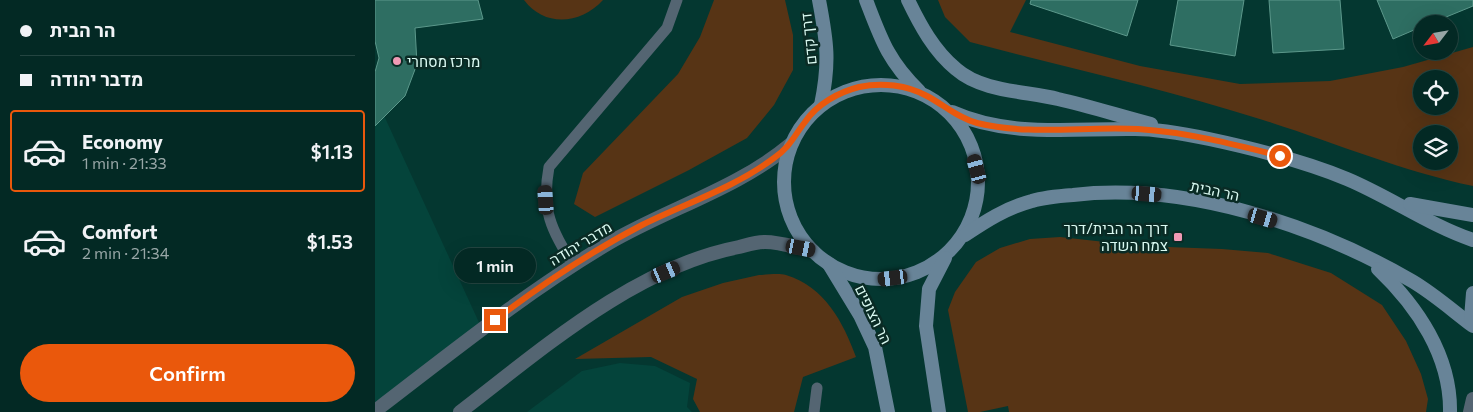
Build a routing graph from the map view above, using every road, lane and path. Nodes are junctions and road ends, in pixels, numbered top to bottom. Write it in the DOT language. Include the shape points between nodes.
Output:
graph roads {
  1 [pos="677,0"];
  2 [pos="819,0"];
  3 [pos="867,0"];
  4 [pos="908,0"];
  5 [pos="921,94"];
  6 [pos="821,105"];
  7 [pos="947,110"];
  8 [pos="1207,139"];
  9 [pos="791,144"];
  10 [pos="1390,199"];
  11 [pos="1473,215"];
  12 [pos="962,237"];
  13 [pos="1473,240"];
  14 [pos="813,251"];
  15 [pos="946,255"];
  16 [pos="1362,256"];
  17 [pos="829,263"];
  18 [pos="573,265"];
  19 [pos="1473,293"];
  20 [pos="1473,326"];
  21 [pos="817,388"];
  22 [pos="1473,399"];
  23 [pos="375,412"];
  24 [pos="460,412"];
  25 [pos="814,412"];
  26 [pos="888,412"];
  27 [pos="939,412"];
  28 [pos="1450,412"];
  29 [pos="1470,412"];
  1 -- 18 [label="lane" via="667,28 549,167 545,188 547,211 553,231"];
  2 -- 6 [label="main road, דרך קדם" via="828,52"];
  3 -- 5 [label="main road" via="888,56"];
  4 -- 8 [label="main road" via="931,42 957,70 974,80"];
  5 -- 6 [label="main road" via="889,85 875,85 839,94"];
  5 -- 7 [label="main road"];
  6 -- 9 [label="main road" via="806,120"];
  7 -- 8 [label="main road" via="975,122 1001,127 1040,131 1137,129"];
  7 -- 12 [label="main road" via="965,133 977,169 976,207"];
  8 -- 10 [label="main road" via="1280,156"];
  9 -- 14 [label="main road" via="784,180 788,210 803,240"];
  9 -- 18 [label="street, מדבר יהודה" via="733,184 643,225"];
  10 -- 11 [label="main road"];
  10 -- 13 [label="main road"];
  12 -- 15 [label="main road"];
  12 -- 16 [label="main road, הר הבית" via="996,214 1033,200 1119,192 1159,195 1227,208 1315,235"];
  14 -- 17 [label="main road"];
  14 -- 24 [label="street" via="764,242 720,251 666,272 563,334"];
  15 -- 17 [label="main road" via="905,277 880,280 857,276"];
  15 -- 27 [label="main road" via="929,289 926,326"];
  16 -- 20 [label="main road, הר הבית" via="1413,282"];
  16 -- 28 [label="main road" via="1392,282 1427,329 1447,377"];
  17 -- 26 [label="main road, הר הצופים" via="875,347"];
  18 -- 23 [label="street, מדבר יהודה"];
  19 -- 20 [label="main road"];
  21 -- 25 [label="lane"];
  22 -- 29 [label="street"];
}
